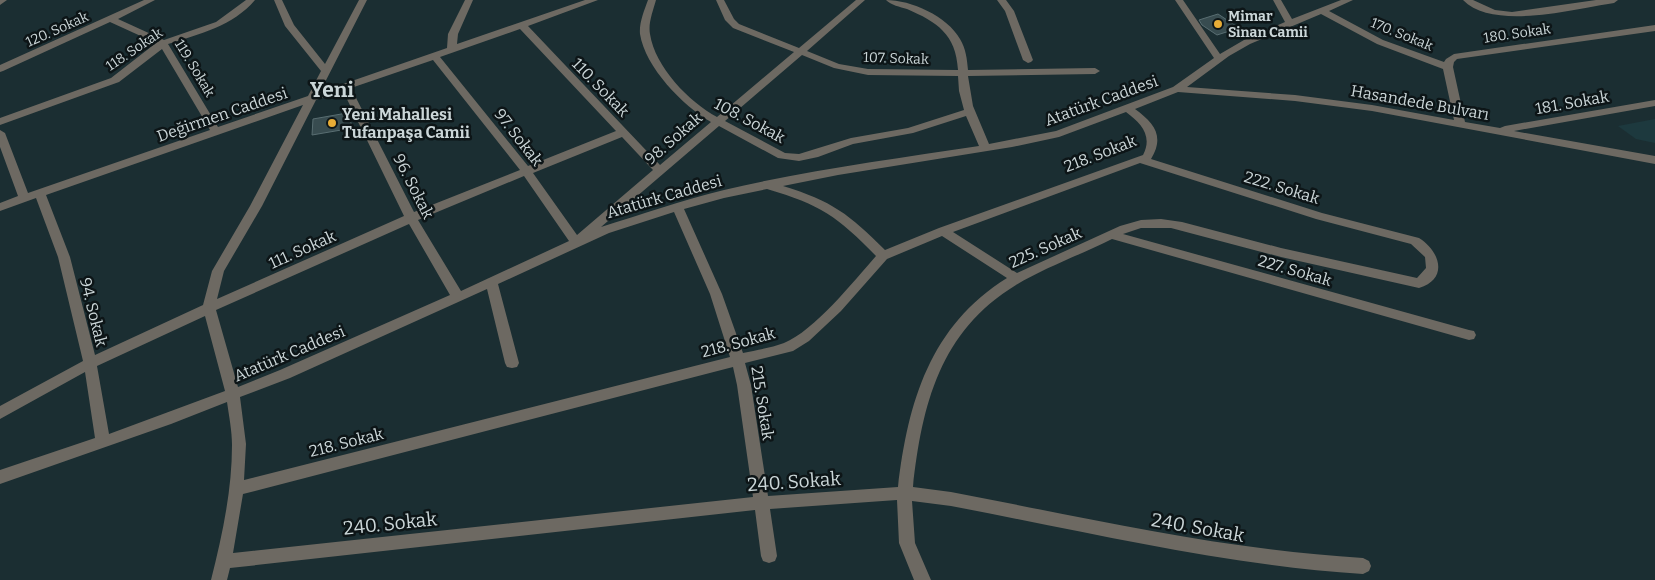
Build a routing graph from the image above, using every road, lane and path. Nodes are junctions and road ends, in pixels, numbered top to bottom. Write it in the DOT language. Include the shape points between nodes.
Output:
graph roads {
  1 [pos="152,0"];
  2 [pos="251,0"];
  3 [pos="278,0"];
  4 [pos="363,0"];
  5 [pos="469,0"];
  6 [pos="594,0"];
  7 [pos="652,0"];
  8 [pos="720,0"];
  9 [pos="861,0"];
  10 [pos="890,0"];
  11 [pos="1001,0"];
  12 [pos="1179,0"];
  13 [pos="1277,0"];
  14 [pos="1349,0"];
  15 [pos="1467,0"];
  16 [pos="1614,0"];
  17 [pos="581,2"];
  18 [pos="1321,10"];
  19 [pos="111,20"];
  20 [pos="1290,23"];
  21 [pos="520,24"];
  22 [pos="1655,28"];
  23 [pos="163,43"];
  24 [pos="452,48"];
  25 [pos="799,51"];
  26 [pos="434,54"];
  27 [pos="1219,59"];
  28 [pos="1028,60"];
  29 [pos="1448,66"];
  30 [pos="0,69"];
  31 [pos="326,71"];
  32 [pos="1095,71"];
  33 [pos="962,73"];
  34 [pos="346,87"];
  35 [pos="1177,89"];
  36 [pos="311,99"];
  37 [pos="1655,103"];
  38 [pos="1128,109"];
  39 [pos="970,112"];
  40 [pos="717,120"];
  41 [pos="0,122"];
  42 [pos="1460,124"];
  43 [pos="1495,131"];
  44 [pos="216,132"];
  45 [pos="624,132"];
  46 [pos="0,133"];
  47 [pos="985,148"];
  48 [pos="1141,160"];
  49 [pos="1655,160"];
  50 [pos="659,170"];
  51 [pos="527,172"];
  52 [pos="769,186"];
  53 [pos="40,193"];
  54 [pos="25,198"];
  55 [pos="677,206"];
  56 [pos="0,207"];
  57 [pos="411,218"];
  58 [pos="943,231"];
  59 [pos="1112,235"];
  60 [pos="576,242"];
  61 [pos="882,256"];
  62 [pos="1016,278"];
  63 [pos="491,282"];
  64 [pos="1419,284"];
  65 [pos="458,298"];
  66 [pos="209,308"];
  67 [pos="1469,335"];
  68 [pos="739,361"];
  69 [pos="90,363"];
  70 [pos="512,363"];
  71 [pos="233,395"];
  72 [pos="0,412"];
  73 [pos="103,442"];
  74 [pos="0,477"];
  75 [pos="236,488"];
  76 [pos="906,493"];
  77 [pos="761,503"];
  78 [pos="769,556"];
  79 [pos="224,561"];
  80 [pos="1363,566"];
  81 [pos="219,580"];
  82 [pos="923,580"];
  1 -- 19 [label="street, 120. Sokak"];
  2 -- 23 [label="street, 118. Sokak" via="219,24"];
  3 -- 31 [label="street" via="290,26"];
  4 -- 31 [label="street"];
  5 -- 24 [label="street" via="453,34"];
  6 -- 17 [label="street, Değirmen Caddesi"];
  7 -- 40 [label="street, 108. Sokak" via="644,24 650,51 675,90"];
  8 -- 25 [label="street, 107. Sokak" via="736,26"];
  9 -- 25 [label="street, 98. Sokak"];
  10 -- 33 [label="street" via="930,17 950,33 960,50"];
  11 -- 28 [label="street" via="1009,11"];
  12 -- 27 [label="street"];
  13 -- 20 [label="street"];
  14 -- 18 [label="street, Atatürk Caddesi"];
  15 -- 16 [label="street" via="1494,13 1512,15"];
  17 -- 21 [label="street, Değirmen Caddesi"];
  18 -- 20 [label="street, Atatürk Caddesi"];
  18 -- 29 [label="street, 170. Sokak" via="1380,42"];
  19 -- 23 [label="street, 119. Sokak"];
  19 -- 30 [label="street, 120. Sokak"];
  20 -- 27 [label="street, Atatürk Caddesi"];
  21 -- 24 [label="street, Değirmen Caddesi"];
  21 -- 45 [label="street, 110. Sokak"];
  22 -- 29 [label="street, 180. Sokak" via="1462,54 1449,61"];
  23 -- 41 [label="street, 118. Sokak" via="115,80"];
  23 -- 44 [label="street, 119. Sokak"];
  24 -- 26 [label="street, Değirmen Caddesi"];
  25 -- 33 [label="street, 107. Sokak" via="854,70"];
  25 -- 40 [label="street, 98. Sokak"];
  26 -- 34 [label="street, Değirmen Caddesi"];
  26 -- 51 [label="street, 97. Sokak"];
  27 -- 35 [label="street, Atatürk Caddesi"];
  29 -- 42 [label="street"];
  31 -- 36 [label="street"];
  32 -- 33 [label="street, 107. Sokak"];
  33 -- 39 [label="street"];
  34 -- 36 [label="street, Değirmen Caddesi"];
  34 -- 57 [label="street, 96. Sokak"];
  35 -- 38 [label="street, Atatürk Caddesi"];
  35 -- 42 [label="street, Hasandede Bulvarı" via="1337,103"];
  36 -- 44 [label="street, Değirmen Caddesi"];
  36 -- 66 [label="street" via="218,272"];
  37 -- 43 [label="street, 181. Sokak"];
  38 -- 47 [label="street, Atatürk Caddesi" via="1060,134"];
  38 -- 48 [label="street, 218. Sokak" via="1146,123 1152,133 1150,152"];
  39 -- 40 [label="street, 108. Sokak" via="900,133 843,143 806,158 794,159 782,156"];
  39 -- 47 [label="street"];
  40 -- 50 [label="street, 98. Sokak"];
  42 -- 43 [label="street, Hasandede Bulvarı"];
  43 -- 49 [label="street, Hasandede Bulvarı"];
  44 -- 53 [label="street, Değirmen Caddesi"];
  45 -- 50 [label="street, 110. Sokak"];
  45 -- 51 [label="street, 111. Sokak"];
  46 -- 54 [label="street"];
  47 -- 52 [label="street, Atatürk Caddesi" via="838,171"];
  48 -- 58 [label="street, 218. Sokak"];
  48 -- 64 [label="street, 222. Sokak" via="1320,216 1415,241 1425,248 1433,268 1428,279"];
  50 -- 60 [label="street, 98. Sokak"];
  51 -- 57 [label="street, 111. Sokak"];
  51 -- 60 [label="street, 97. Sokak"];
  52 -- 55 [label="street, Atatürk Caddesi"];
  52 -- 61 [label="street" via="829,208"];
  53 -- 54 [label="street, Değirmen Caddesi"];
  53 -- 69 [label="street, 94. Sokak" via="64,257"];
  54 -- 56 [label="street, Değirmen Caddesi"];
  55 -- 60 [label="street, Atatürk Caddesi"];
  55 -- 68 [label="street, 215. Sokak" via="714,285"];
  57 -- 65 [label="street, 96. Sokak"];
  57 -- 66 [label="street, 111. Sokak"];
  58 -- 61 [label="street, 218. Sokak"];
  58 -- 62 [label="street"];
  59 -- 62 [label="street, 225. Sokak"];
  59 -- 64 [label="street, 225. Sokak" via="1136,225 1170,223"];
  59 -- 67 [label="street, 227. Sokak"];
  60 -- 63 [label="street, Atatürk Caddesi"];
  61 -- 68 [label="street, 218. Sokak" via="837,308 800,340 788,348"];
  62 -- 76 [label="street, 225. Sokak" via="970,314 944,347 917,422"];
  63 -- 65 [label="street, Atatürk Caddesi"];
  63 -- 70 [label="street"];
  65 -- 71 [label="street, Atatürk Caddesi"];
  66 -- 69 [label="street, 111. Sokak"];
  66 -- 71 [label="street"];
  68 -- 75 [label="street, 218. Sokak"];
  68 -- 77 [label="street, 215. Sokak"];
  69 -- 72 [label="street, 111. Sokak"];
  69 -- 73 [label="street, 94. Sokak"];
  71 -- 73 [label="street, Atatürk Caddesi"];
  71 -- 75 [label="street" via="239,444"];
  73 -- 74 [label="street, Atatürk Caddesi"];
  75 -- 79 [label="street"];
  76 -- 77 [label="street, 240. Sokak"];
  76 -- 80 [label="street, 240. Sokak" via="1232,554"];
  76 -- 82 [label="street, 225. Sokak" via="906,539"];
  77 -- 78 [label="street, 215. Sokak"];
  77 -- 79 [label="street, 240. Sokak"];
  79 -- 81 [label="street"];
}
